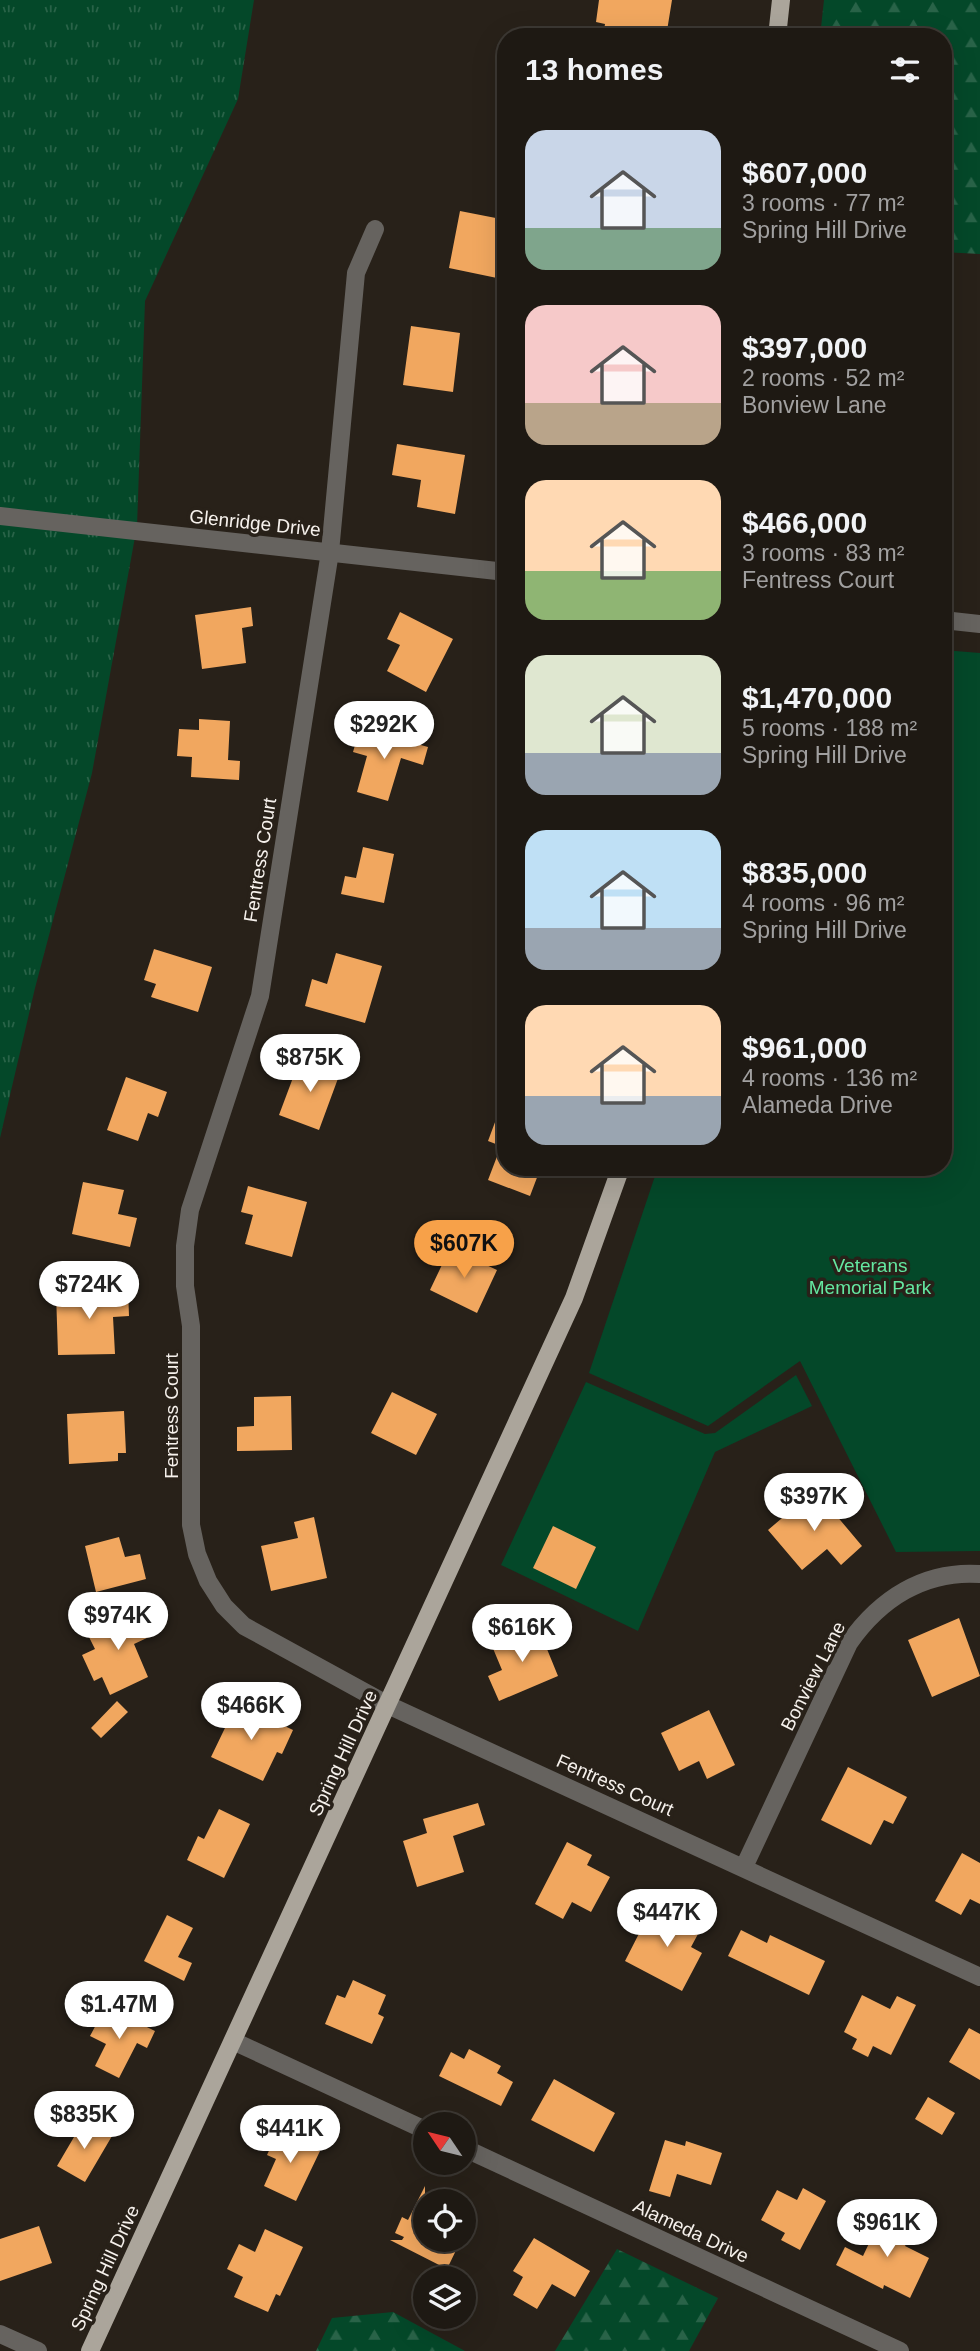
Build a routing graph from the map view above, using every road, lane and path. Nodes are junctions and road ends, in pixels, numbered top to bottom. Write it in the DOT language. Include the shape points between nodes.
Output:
graph roads {
  1 [pos="782,0"];
  2 [pos="778,28"];
  3 [pos="375,229"];
  4 [pos="0,516"];
  5 [pos="330,552"];
  6 [pos="497,571"];
  7 [pos="952,621"];
  8 [pos="980,624"];
  9 [pos="618,1176"];
  10 [pos="980,1574"];
  11 [pos="388,1705"];
  12 [pos="744,1867"];
  13 [pos="980,1977"];
  14 [pos="233,2041"];
  15 [pos="413,2124"];
  16 [pos="476,2154"];
  17 [pos="0,2334"];
  18 [pos="38,2351"];
  19 [pos="90,2351"];
  20 [pos="900,2351"];
  1 -- 2 [label="main road"];
  3 -- 5 [label="street, Fentress Court" via="356,273"];
  4 -- 5 [label="street, Glenridge Drive"];
  5 -- 6 [label="street, Glenridge Drive"];
  5 -- 11 [label="street, Fentress Court" via="260,996 190,1210 185,1286 191,1326 191,1525 208,1581 244,1626"];
  7 -- 8 [label="street"];
  9 -- 11 [label="main road, Spring Hill Drive" via="574,1298"];
  10 -- 12 [label="street, Bonview Lane" via="923,1581 882,1604 864,1622 849,1643"];
  11 -- 12 [label="street, Fentress Court"];
  11 -- 14 [label="main road, Spring Hill Drive"];
  12 -- 13 [label="street, Fentress Court"];
  14 -- 15 [label="street"];
  14 -- 19 [label="main road, Spring Hill Drive"];
  16 -- 20 [label="street, Alameda Drive"];
  17 -- 18 [label="street"];
}
